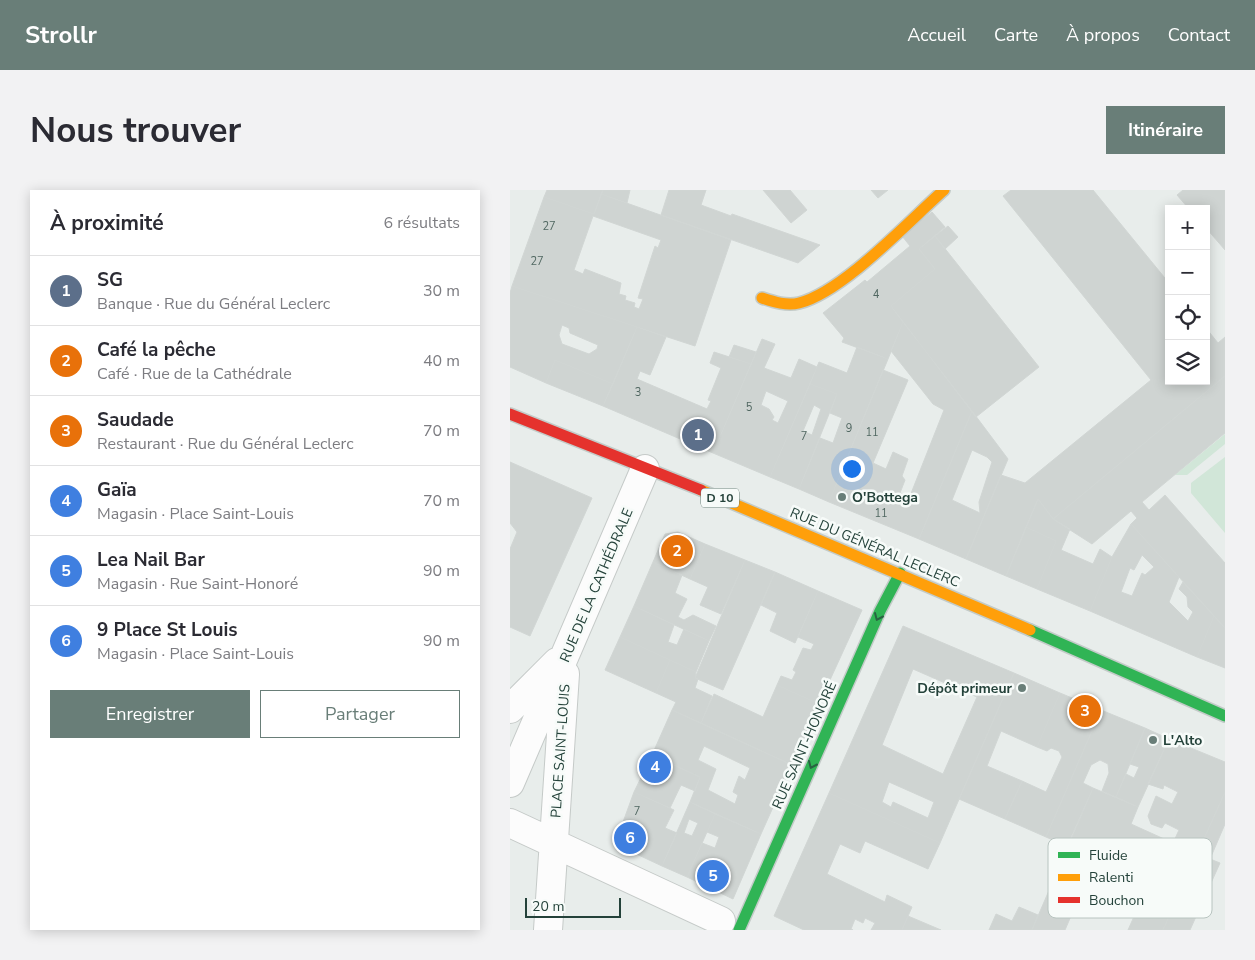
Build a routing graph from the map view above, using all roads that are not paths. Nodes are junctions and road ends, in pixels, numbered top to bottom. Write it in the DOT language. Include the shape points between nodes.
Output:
graph roads {
  1 [pos="944,190"];
  2 [pos="762,298"];
  3 [pos="510,414"];
  4 [pos="645,469"];
  5 [pos="900,573"];
  6 [pos="567,653"];
  7 [pos="510,709"];
  8 [pos="1225,716"];
  9 [pos="510,783"];
  10 [pos="510,823"];
  11 [pos="554,843"];
  12 [pos="736,927"];
  13 [pos="548,930"];
  1 -- 2 [label="main road" via="839,282 802,302 777,304"];
  3 -- 4 [label="main road, RUE DU GÉNÉRAL LECLERC / D 10"];
  4 -- 5 [label="main road, RUE DU GÉNÉRAL LECLERC / D 10"];
  4 -- 6 [label="street, RUE DE LA CATHÉDRALE"];
  5 -- 8 [label="main road, RUE DU GÉNÉRAL LECLERC / D 10"];
  5 -- 12 [label="main road, RUE SAINT-HONORÉ, one-way"];
  6 -- 7 [label="street, PLACE SAINT-LOUIS"];
  6 -- 9 [label="street, RUE DE LA CATHÉDRALE"];
  6 -- 11 [label="street, PLACE SAINT-LOUIS"];
  10 -- 11 [label="street"];
  11 -- 12 [label="street"];
  11 -- 13 [label="street, PLACE SAINT-LOUIS"];
}
